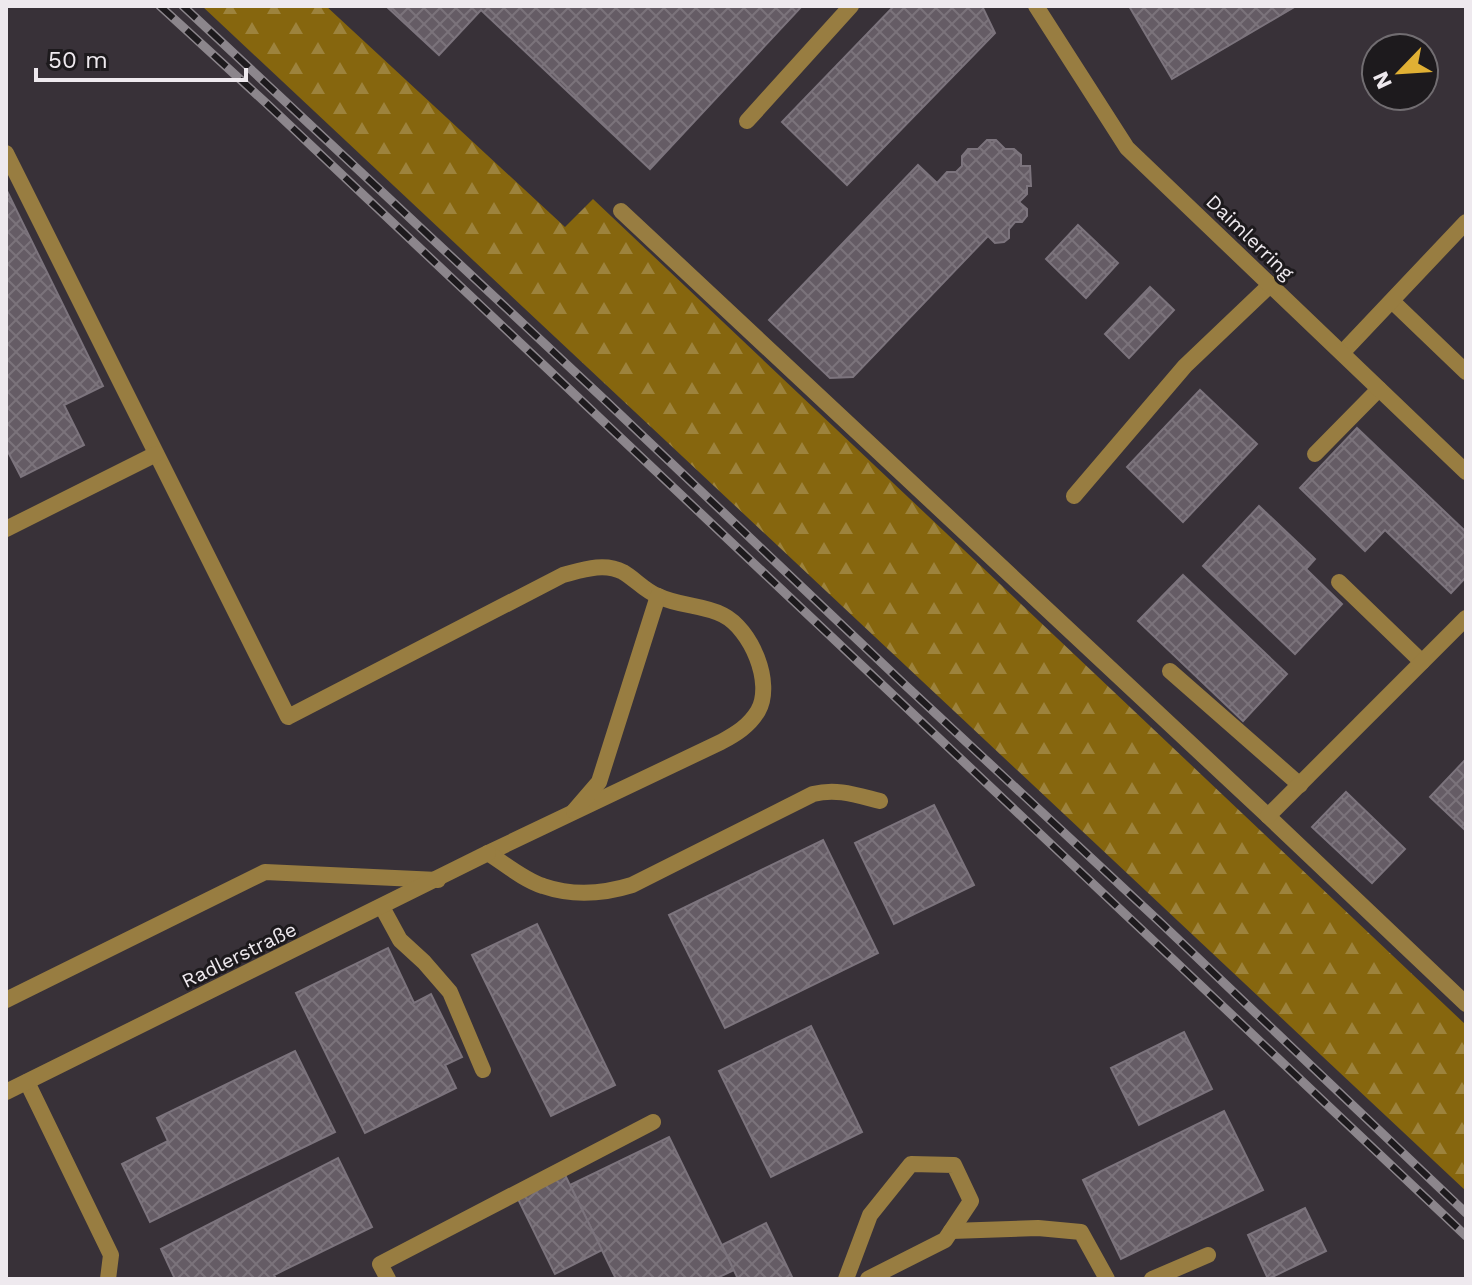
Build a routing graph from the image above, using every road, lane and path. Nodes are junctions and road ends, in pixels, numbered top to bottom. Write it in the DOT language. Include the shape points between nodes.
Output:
graph roads {
  1 [pos="851,6"];
  2 [pos="1036,6"];
  3 [pos="747,121"];
  4 [pos="6,153"];
  5 [pos="621,211"];
  6 [pos="1466,222"];
  7 [pos="1270,285"];
  8 [pos="1392,301"];
  9 [pos="1342,353"];
  10 [pos="1466,372"];
  11 [pos="1379,389"];
  12 [pos="156,454"];
  13 [pos="1315,454"];
  14 [pos="1466,472"];
  15 [pos="1074,496"];
  16 [pos="6,529"];
  17 [pos="1339,582"];
  18 [pos="658,596"];
  19 [pos="1466,618"];
  20 [pos="1422,662"];
  21 [pos="1170,671"];
  22 [pos="1300,785"];
  23 [pos="880,801"];
  24 [pos="570,815"];
  25 [pos="1268,816"];
  26 [pos="488,853"];
  27 [pos="438,880"];
  28 [pos="382,907"];
  29 [pos="6,1000"];
  30 [pos="1466,1004"];
  31 [pos="483,1070"];
  32 [pos="27,1082"];
  33 [pos="6,1092"];
  34 [pos="653,1122"];
  35 [pos="951,1231"];
  36 [pos="1208,1255"];
  37 [pos="108,1279"];
  38 [pos="388,1279"];
  39 [pos="846,1279"];
  40 [pos="868,1279"];
  41 [pos="1107,1279"];
  42 [pos="1152,1279"];
  1 -- 3 [label="street"];
  2 -- 7 [label="street, Daimlerring" via="1127,148"];
  4 -- 12 [label="street"];
  5 -- 25 [label="street"];
  6 -- 8 [label="street"];
  7 -- 9 [label="street, Daimlerring"];
  7 -- 15 [label="street" via="1185,366"];
  8 -- 9 [label="street"];
  8 -- 10 [label="street"];
  9 -- 11 [label="street, Daimlerring"];
  11 -- 13 [label="street"];
  11 -- 14 [label="street, Daimlerring"];
  12 -- 16 [label="street"];
  12 -- 18 [label="street, Radlerstraße" via="288,717 563,575 598,567 620,570"];
  17 -- 20 [label="street"];
  18 -- 24 [label="street" via="599,782"];
  18 -- 24 [label="street, Radlerstraße" via="724,616 748,639 764,687 759,710 743,730"];
  19 -- 20 [label="street"];
  20 -- 22 [label="street"];
  21 -- 22 [label="street"];
  22 -- 25 [label="street"];
  23 -- 26 [label="street" via="838,791 813,794 613,891 569,892 541,886"];
  24 -- 26 [label="street, Radlerstraße"];
  25 -- 30 [label="street"];
  26 -- 27 [label="street, Radlerstraße"];
  27 -- 28 [label="street, Radlerstraße"];
  27 -- 29 [label="street" via="265,872"];
  28 -- 31 [label="street" via="400,940 450,992"];
  28 -- 32 [label="street, Radlerstraße"];
  32 -- 33 [label="street, Radlerstraße"];
  32 -- 37 [label="street" via="111,1255"];
  34 -- 38 [label="street" via="380,1264"];
  35 -- 39 [label="street" via="971,1201 954,1165 911,1164 870,1215"];
  35 -- 40 [label="street" via="945,1240"];
  35 -- 41 [label="street" via="1081,1232"];
  36 -- 42 [label="street"];
}
